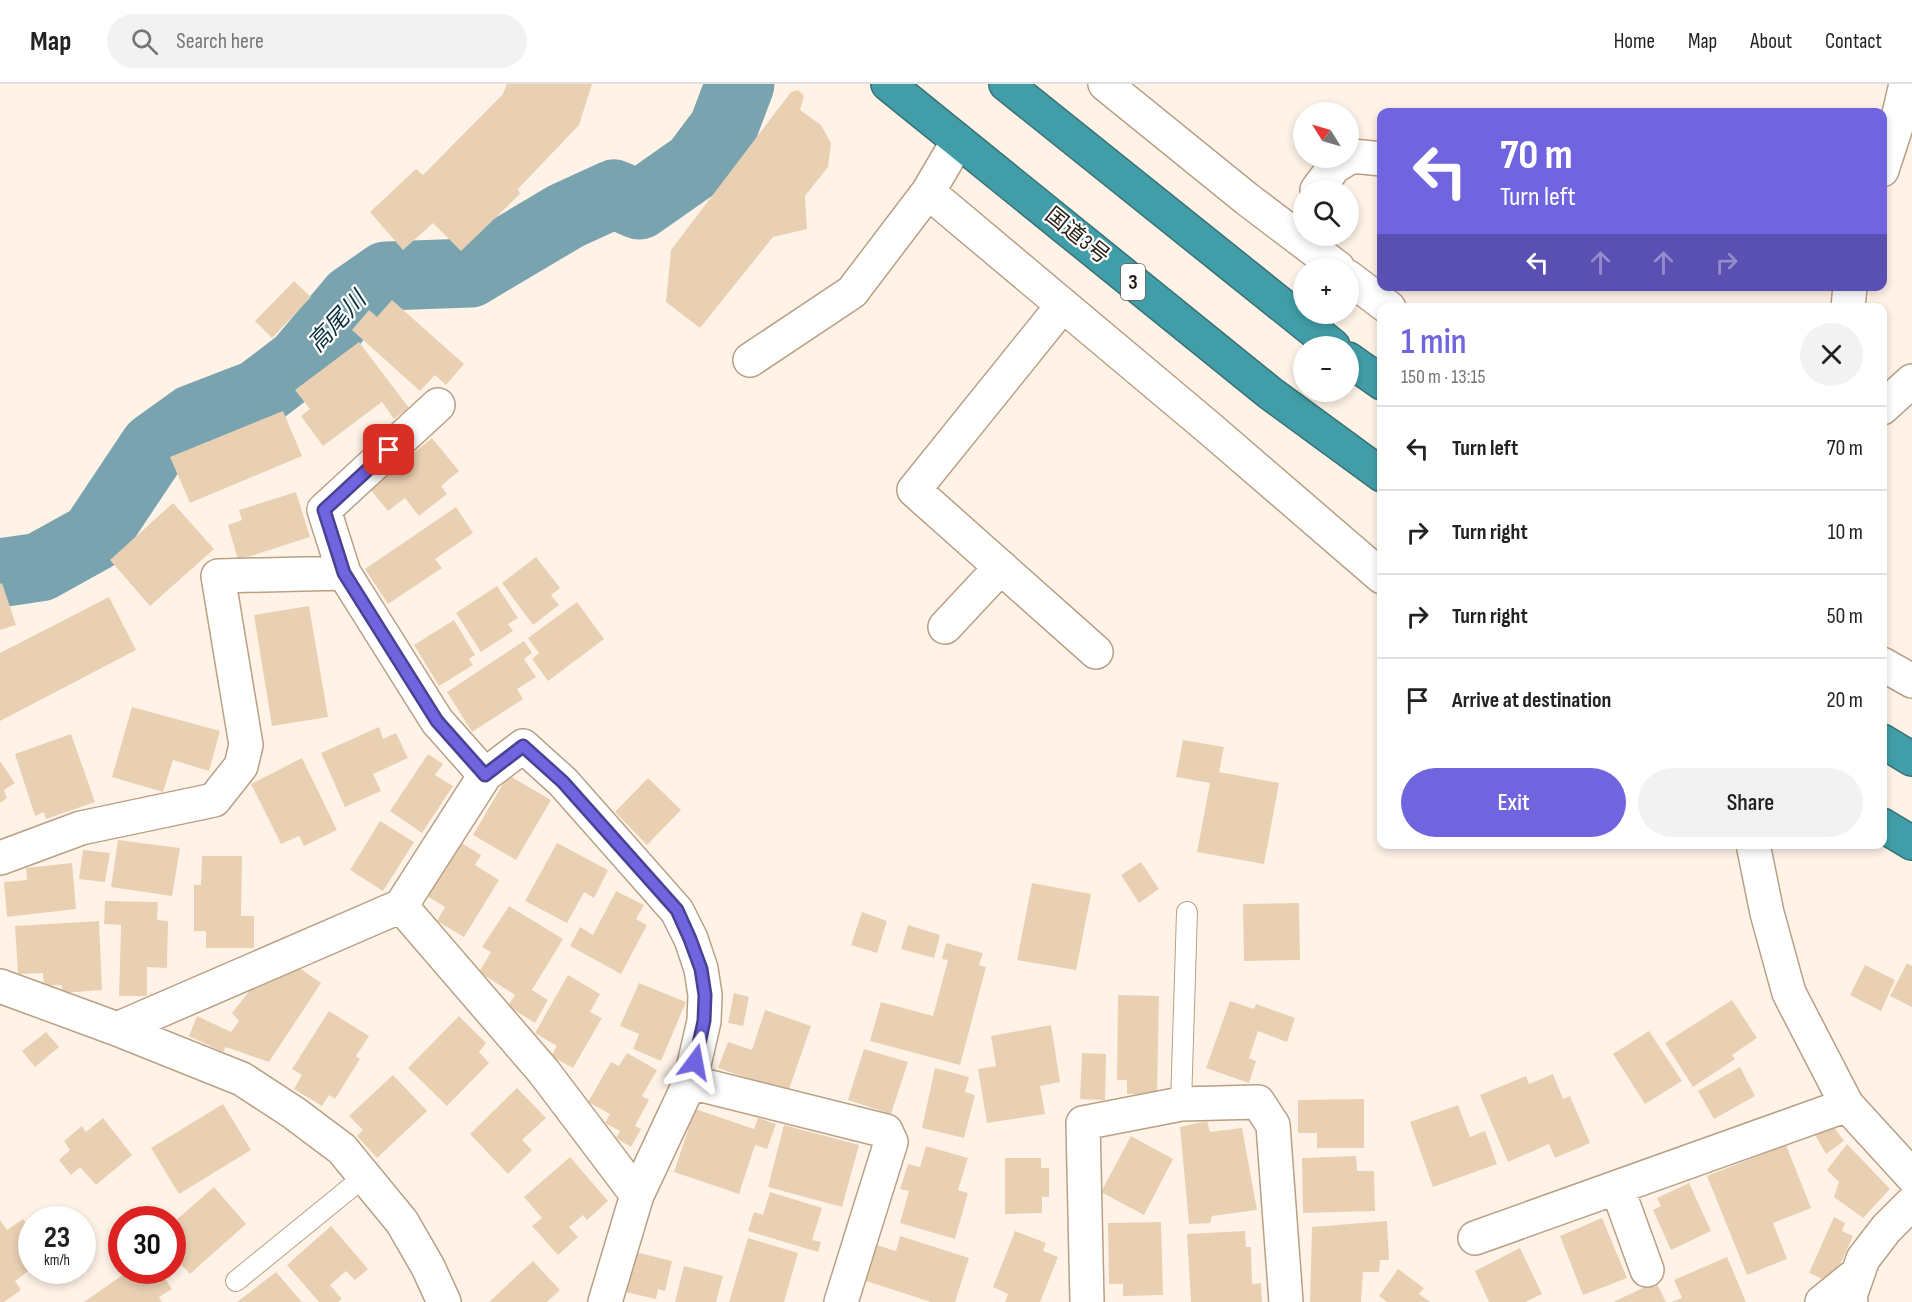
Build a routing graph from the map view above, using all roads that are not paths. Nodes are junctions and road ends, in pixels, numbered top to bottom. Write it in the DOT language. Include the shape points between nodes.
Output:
graph roads {
  1 [pos="888,84"];
  2 [pos="1006,84"];
  3 [pos="1105,84"];
  4 [pos="1906,84"];
  5 [pos="958,141"];
  6 [pos="1887,155"];
  7 [pos="1377,158"];
  8 [pos="1324,180"];
  9 [pos="928,192"];
  10 [pos="1293,218"];
  11 [pos="1319,246"];
  12 [pos="1329,258"];
  13 [pos="1359,285"];
  14 [pos="1382,303"];
  15 [pos="1063,305"];
  16 [pos="1321,336"];
  17 [pos="750,360"];
  18 [pos="1359,367"];
  19 [pos="1377,379"];
  20 [pos="1912,381"];
  21 [pos="1887,404"];
  22 [pos="438,405"];
  23 [pos="1377,471"];
  24 [pos="1001,567"];
  25 [pos="344,573"];
  26 [pos="1377,574"];
  27 [pos="945,627"];
  28 [pos="1096,652"];
  29 [pos="1887,667"];
  30 [pos="1912,681"];
  31 [pos="485,775"];
  32 [pos="1887,828"];
  33 [pos="1912,843"];
  34 [pos="1754,849"];
  35 [pos="0,858"];
  36 [pos="401,906"];
  37 [pos="1187,912"];
  38 [pos="0,986"];
  39 [pos="117,1029"];
  40 [pos="690,1082"];
  41 [pos="1181,1104"];
  42 [pos="1847,1105"];
  43 [pos="364,1176"];
  44 [pos="1912,1176"];
  45 [pos="1617,1187"];
  46 [pos="637,1195"];
  47 [pos="1912,1203"];
  48 [pos="1474,1238"];
  49 [pos="1647,1270"];
  50 [pos="236,1281"];
  51 [pos="1855,1287"];
  52 [pos="444,1302"];
  53 [pos="605,1302"];
  54 [pos="841,1302"];
  55 [pos="1087,1302"];
  56 [pos="1286,1302"];
  57 [pos="1822,1302"];
  1 -- 5 [label="highway, 国道3号 / 3"];
  2 -- 16 [label="highway"];
  3 -- 10 [label="street"];
  4 -- 6 [label="street"];
  5 -- 9 [label="street"];
  5 -- 23 [label="highway, 国道3号 / 3" via="1270,393"];
  7 -- 8 [label="street" via="1352,156 1334,167"];
  9 -- 15 [label="street"];
  9 -- 17 [label="street" via="852,292"];
  11 -- 12 [label="street"];
  13 -- 14 [label="street"];
  15 -- 24 [label="street" via="914,490"];
  15 -- 26 [label="street"];
  18 -- 19 [label="highway"];
  20 -- 21 [label="street"];
  22 -- 25 [label="street" via="324,510"];
  24 -- 27 [label="street"];
  24 -- 28 [label="street"];
  25 -- 31 [label="street" via="437,721"];
  25 -- 35 [label="street" via="218,576 246,745 241,765 214,800 81,828"];
  29 -- 30 [label="street"];
  31 -- 36 [label="street"];
  31 -- 40 [label="street" via="523,746 563,782 677,910 701,969 705,995 704,1021"];
  32 -- 33 [label="highway"];
  34 -- 42 [label="street" via="1789,993"];
  36 -- 39 [label="street"];
  36 -- 46 [label="street" via="544,1072"];
  37 -- 41 [label="lane"];
  38 -- 39 [label="street"];
  39 -- 43 [label="street" via="242,1079 342,1149"];
  40 -- 46 [label="street"];
  40 -- 54 [label="street" via="886,1131 891,1142"];
  41 -- 55 [label="street" via="1083,1123"];
  41 -- 56 [label="street" via="1258,1102 1273,1125"];
  42 -- 44 [label="street"];
  42 -- 45 [label="street"];
  43 -- 50 [label="lane"];
  43 -- 52 [label="street" via="402,1222"];
  45 -- 48 [label="street"];
  45 -- 49 [label="street"];
  46 -- 53 [label="street"];
  47 -- 51 [label="street" via="1863,1259"];
  51 -- 57 [label="street"];
}
